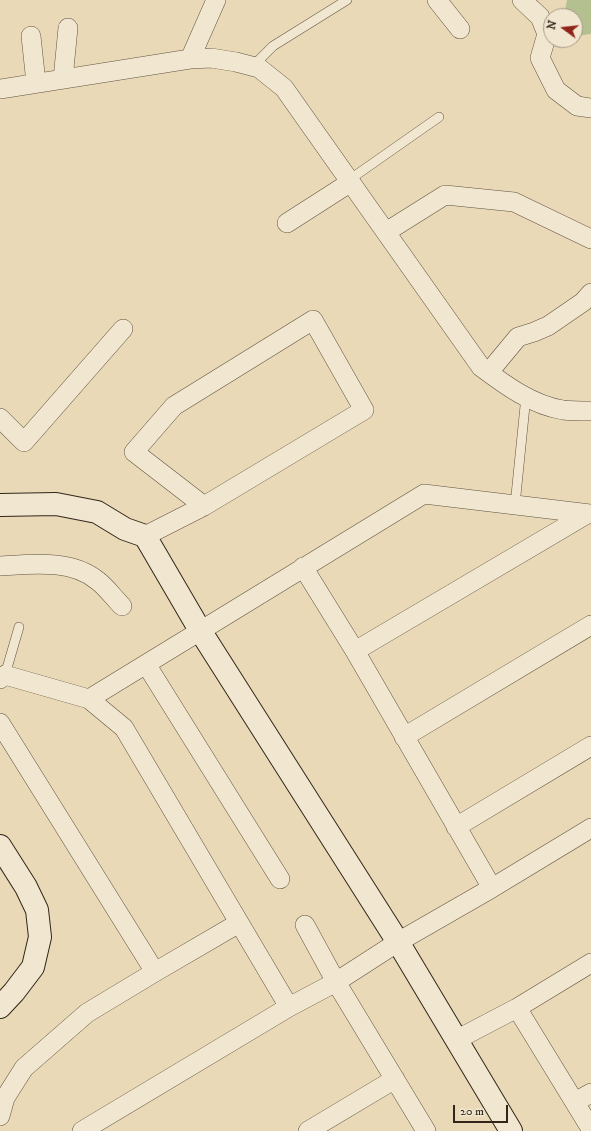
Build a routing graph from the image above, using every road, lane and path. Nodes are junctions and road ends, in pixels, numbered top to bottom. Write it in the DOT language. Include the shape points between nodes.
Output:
graph roads {
  1 [pos="216,0"];
  2 [pos="347,0"];
  3 [pos="437,0"];
  4 [pos="522,0"];
  5 [pos="68,28"];
  6 [pos="460,29"];
  7 [pos="31,36"];
  8 [pos="190,59"];
  9 [pos="252,66"];
  10 [pos="63,79"];
  11 [pos="36,83"];
  12 [pos="0,89"];
  13 [pos="591,108"];
  14 [pos="439,118"];
  15 [pos="350,181"];
  16 [pos="287,223"];
  17 [pos="386,232"];
  18 [pos="591,239"];
  19 [pos="591,293"];
  20 [pos="123,329"];
  21 [pos="489,372"];
  22 [pos="526,396"];
  23 [pos="591,411"];
  24 [pos="0,418"];
  25 [pos="0,505"];
  26 [pos="515,505"];
  27 [pos="204,506"];
  28 [pos="589,514"];
  29 [pos="145,536"];
  30 [pos="0,566"];
  31 [pos="303,567"];
  32 [pos="122,606"];
  33 [pos="591,625"];
  34 [pos="19,627"];
  35 [pos="201,632"];
  36 [pos="355,651"];
  37 [pos="146,664"];
  38 [pos="3,677"];
  39 [pos="89,699"];
  40 [pos="0,723"];
  41 [pos="404,737"];
  42 [pos="591,746"];
  43 [pos="456,827"];
  44 [pos="591,828"];
  45 [pos="0,846"];
  46 [pos="280,879"];
  47 [pos="492,888"];
  48 [pos="239,923"];
  49 [pos="306,925"];
  50 [pos="398,942"];
  51 [pos="591,963"];
  52 [pos="155,972"];
  53 [pos="336,982"];
  54 [pos="0,1007"];
  55 [pos="289,1007"];
  56 [pos="517,1008"];
  57 [pos="456,1040"];
  58 [pos="395,1079"];
  59 [pos="583,1097"];
  60 [pos="0,1116"];
  61 [pos="591,1129"];
  62 [pos="82,1131"];
  63 [pos="308,1131"];
  64 [pos="426,1131"];
  65 [pos="511,1131"];
  1 -- 8 [label="street"];
  2 -- 9 [label="lane" via="273,46"];
  3 -- 6 [label="street"];
  4 -- 13 [label="street" via="540,17 547,34 540,58 556,90 577,106"];
  5 -- 10 [label="street"];
  7 -- 11 [label="street"];
  8 -- 9 [label="street" via="211,58"];
  8 -- 10 [label="street"];
  9 -- 15 [label="street" via="259,68 284,88"];
  10 -- 11 [label="street"];
  11 -- 12 [label="street"];
  14 -- 15 [label="lane"];
  15 -- 16 [label="street"];
  15 -- 17 [label="street"];
  17 -- 18 [label="street" via="445,195 514,202"];
  17 -- 21 [label="street" via="481,367"];
  19 -- 21 [label="street" via="583,302 548,326 518,336"];
  20 -- 24 [label="street" via="24,442"];
  21 -- 22 [label="street"];
  22 -- 23 [label="street" via="563,410"];
  22 -- 26 [label="lane"];
  25 -- 29 [label="street" via="56,504 97,512 125,529"];
  26 -- 28 [label="street"];
  26 -- 31 [label="street" via="424,494"];
  27 -- 27 [label="street" via="364,410 313,320 174,406 134,452"];
  27 -- 29 [label="street"];
  28 -- 36 [label="street"];
  29 -- 35 [label="street"];
  30 -- 32 [label="street" via="52,565 76,569 98,581"];
  31 -- 35 [label="street"];
  31 -- 36 [label="street"];
  33 -- 41 [label="street"];
  34 -- 38 [label="lane"];
  35 -- 37 [label="street"];
  35 -- 50 [label="street"];
  36 -- 41 [label="street"];
  37 -- 39 [label="street"];
  37 -- 46 [label="street"];
  38 -- 39 [label="street"];
  39 -- 48 [label="street" via="124,728"];
  40 -- 52 [label="street"];
  41 -- 43 [label="street"];
  42 -- 43 [label="street"];
  43 -- 47 [label="street"];
  44 -- 47 [label="street"];
  45 -- 54 [label="street" via="26,886 37,910 40,937 34,967"];
  47 -- 50 [label="street"];
  48 -- 52 [label="street"];
  48 -- 55 [label="street"];
  49 -- 53 [label="street"];
  50 -- 53 [label="street"];
  50 -- 57 [label="street"];
  51 -- 56 [label="street"];
  52 -- 60 [label="street" via="87,1013 24,1068 5,1098"];
  53 -- 55 [label="street"];
  53 -- 58 [label="street"];
  55 -- 62 [label="street"];
  56 -- 57 [label="street"];
  56 -- 59 [label="street"];
  57 -- 65 [label="street"];
  58 -- 63 [label="street"];
  58 -- 64 [label="street"];
  59 -- 61 [label="street"];
}
